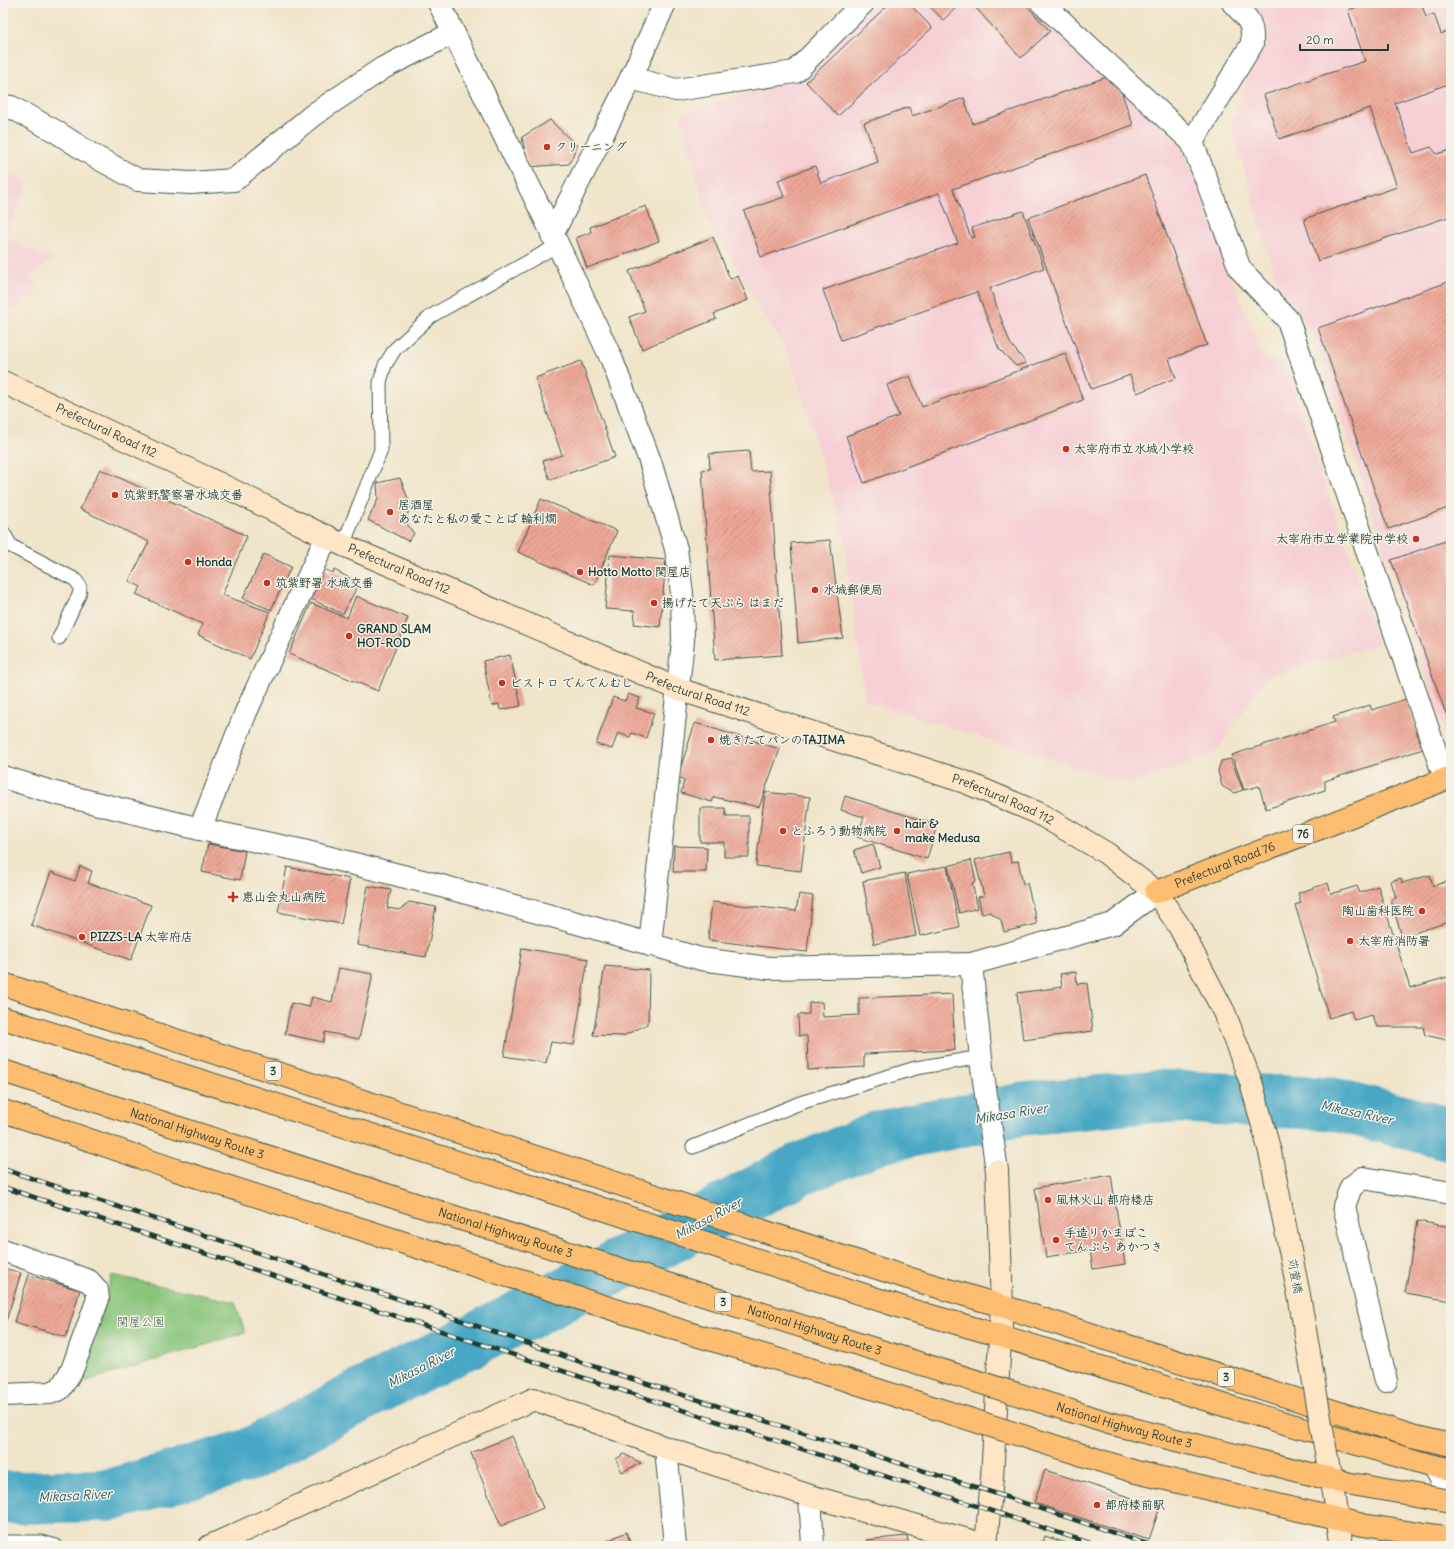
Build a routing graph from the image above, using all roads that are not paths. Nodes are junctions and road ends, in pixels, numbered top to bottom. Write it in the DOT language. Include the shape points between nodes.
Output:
graph roads {
  1 [pos="439,3"];
  2 [pos="665,3"];
  3 [pos="863,3"];
  4 [pos="1042,3"];
  5 [pos="1233,3"];
  6 [pos="453,33"];
  7 [pos="631,78"];
  8 [pos="3,106"];
  9 [pos="1192,142"];
  10 [pos="555,240"];
  11 [pos="3,382"];
  12 [pos="3,532"];
  13 [pos="335,540"];
  14 [pos="59,638"];
  15 [pos="678,689"];
  16 [pos="3,777"];
  17 [pos="1448,778"];
  18 [pos="200,829"];
  19 [pos="1156,892"];
  20 [pos="650,945"];
  21 [pos="971,964"];
  22 [pos="3,984"];
  23 [pos="1224,1012"];
  24 [pos="3,1018"];
  25 [pos="982,1062"];
  26 [pos="3,1071"];
  27 [pos="3,1111"];
  28 [pos="693,1148"];
  29 [pos="997,1171"];
  30 [pos="1451,1193"];
  31 [pos="3,1250"];
  32 [pos="1002,1306"];
  33 [pos="1001,1336"];
  34 [pos="1386,1381"];
  35 [pos="3,1395"];
  36 [pos="1451,1445"];
  37 [pos="666,1448"];
  38 [pos="1442,1468"];
  39 [pos="810,1496"];
  40 [pos="1451,1500"];
  41 [pos="1451,1539"];
  42 [pos="3,1542"];
  43 [pos="986,1545"];
  44 [pos="56,1546"];
  45 [pos="210,1546"];
  46 [pos="675,1546"];
  47 [pos="813,1546"];
  48 [pos="1342,1546"];
  1 -- 6 [label="street"];
  2 -- 7 [label="street"];
  3 -- 7 [label="street" via="795,72 676,90"];
  4 -- 9 [label="street"];
  5 -- 9 [label="street" via="1248,18 1253,29 1252,44"];
  6 -- 8 [label="street" via="383,68 313,115 234,180 190,183 138,180 48,127 11,107"];
  6 -- 10 [label="street"];
  7 -- 10 [label="street"];
  9 -- 17 [label="street" via="1240,269 1288,320"];
  10 -- 13 [label="lane" via="431,316 395,349 385,365 380,382 381,450"];
  10 -- 15 [label="street" via="612,360 650,461 674,543 682,594 683,625"];
  11 -- 13 [label="main road, Prefectural Road 112"];
  12 -- 14 [label="lane" via="11,546 79,584 78,595"];
  13 -- 15 [label="main road, Prefectural Road 112"];
  13 -- 18 [label="street" via="246,712"];
  15 -- 19 [label="main road, Prefectural Road 112" via="965,782 1038,813 1099,849"];
  15 -- 20 [label="street"];
  16 -- 18 [label="street" via="55,793"];
  17 -- 19 [label="main road, Prefectural Road 76 / 76"];
  18 -- 20 [label="street" via="299,850 434,884"];
  19 -- 21 [label="street" via="1113,924"];
  19 -- 23 [label="main road, Prefectural Road 112" via="1179,926"];
  20 -- 21 [label="street" via="701,959 769,968"];
  21 -- 25 [label="street"];
  22 -- 32 [label="main road, 3" via="908,1278"];
  23 -- 48 [label="main road, 苅萱橋, bridge" via="1251,1082 1270,1152 1299,1295"];
  24 -- 33 [label="main road, 3"];
  25 -- 28 [label="lane" via="916,1068 800,1104"];
  25 -- 29 [label="street"];
  26 -- 40 [label="main road, National Highway Route 3 / 3, bridge" via="458,1218 1109,1423 1346,1483"];
  27 -- 41 [label="main road, bridge" via="434,1253 1136,1472 1363,1525"];
  29 -- 32 [label="main road"];
  30 -- 34 [label="street" via="1363,1178 1351,1187 1344,1206"];
  31 -- 35 [label="street" via="89,1281 97,1290 98,1299 72,1370 60,1389 50,1393"];
  32 -- 33 [label="main road"];
  32 -- 36 [label="main road, 3" via="1412,1436"];
  33 -- 38 [label="main road, 3" via="1230,1407"];
  33 -- 43 [label="main road"];
  37 -- 39 [label="main road"];
  37 -- 45 [label="main road" via="534,1399"];
  37 -- 46 [label="street"];
  38 -- 40 [label="street"];
  39 -- 43 [label="main road"];
  39 -- 47 [label="street"];
  42 -- 44 [label="lane" via="42,1542"];
}
